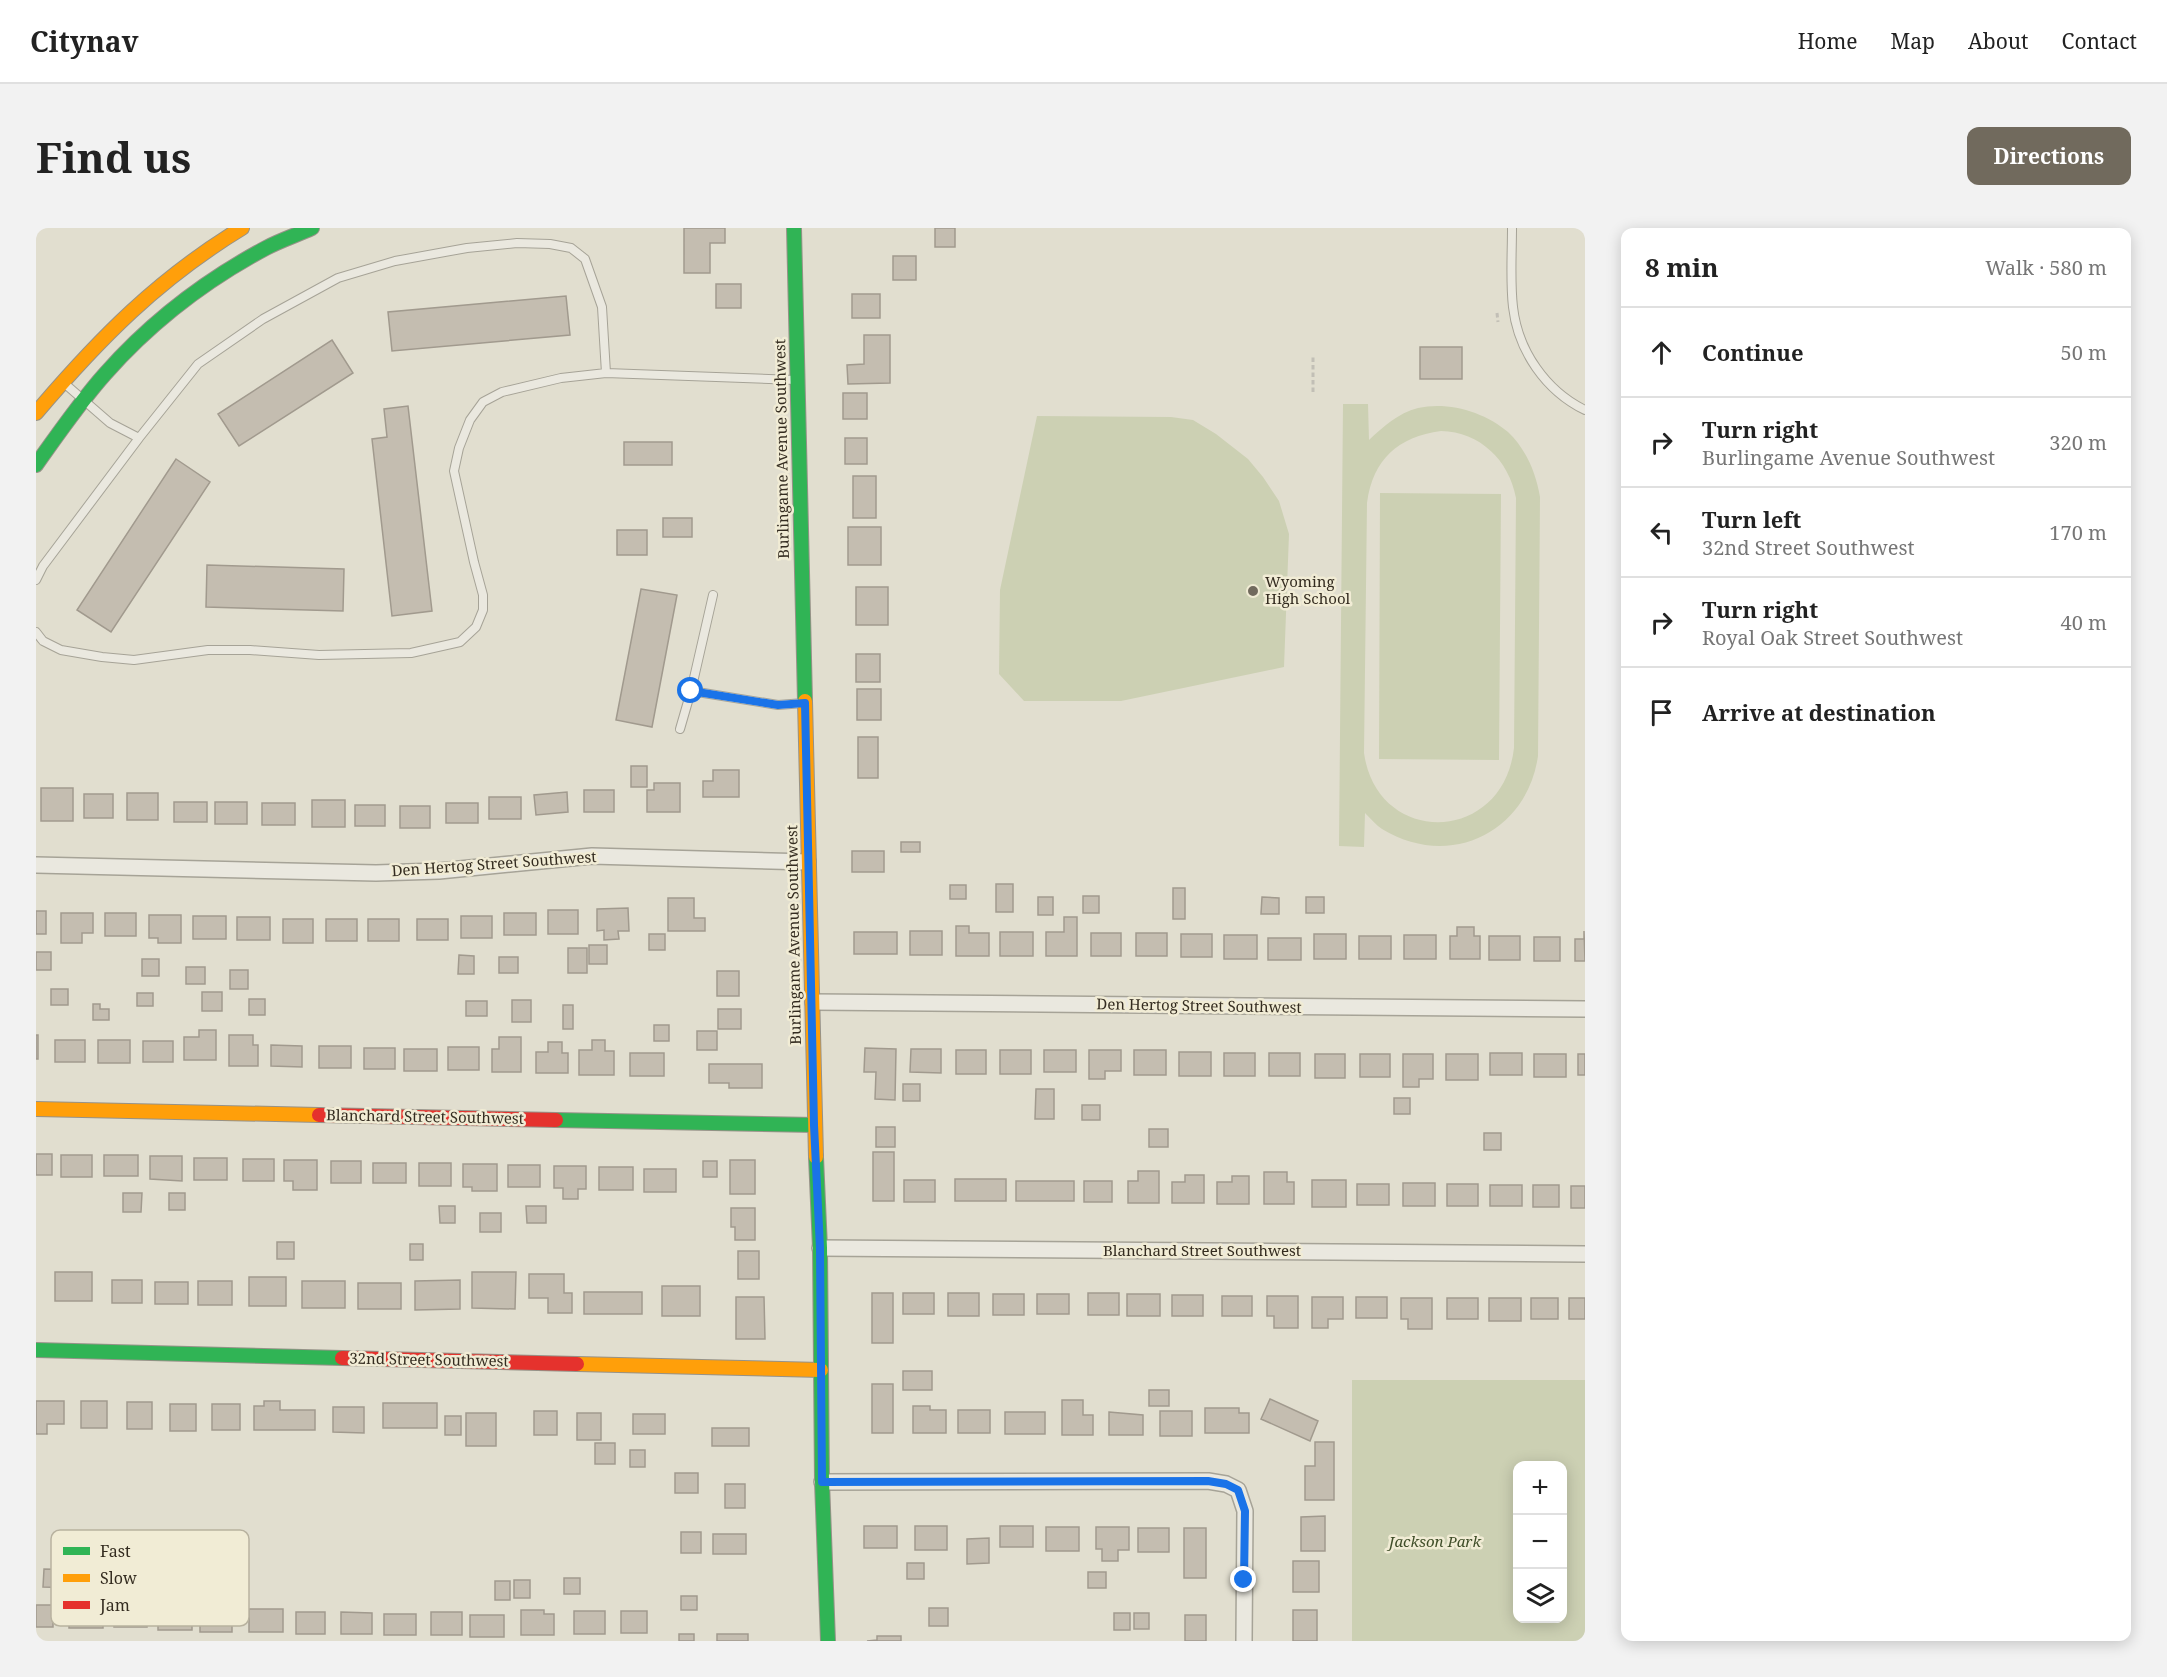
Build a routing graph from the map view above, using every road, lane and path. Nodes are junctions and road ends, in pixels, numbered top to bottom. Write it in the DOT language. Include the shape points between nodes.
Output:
graph roads {
  1 [pos="242,228"];
  2 [pos="312,228"];
  3 [pos="794,228"];
  4 [pos="1512,228"];
  5 [pos="1497,313"];
  6 [pos="1498,322"];
  7 [pos="1313,356"];
  8 [pos="606,373"];
  9 [pos="62,381"];
  10 [pos="797,381"];
  11 [pos="1313,392"];
  12 [pos="84,400"];
  13 [pos="1585,410"];
  14 [pos="36,412"];
  15 [pos="139,438"];
  16 [pos="36,465"];
  17 [pos="36,580"];
  18 [pos="713,595"];
  19 [pos="36,632"];
  20 [pos="691,691"];
  21 [pos="805,703"];
  22 [pos="680,729"];
  23 [pos="808,862"];
  24 [pos="36,866"];
  25 [pos="813,1002"];
  26 [pos="1585,1009"];
  27 [pos="36,1109"];
  28 [pos="814,1125"];
  29 [pos="820,1248"];
  30 [pos="1585,1254"];
  31 [pos="36,1350"];
  32 [pos="821,1370"];
  33 [pos="822,1482"];
  34 [pos="828,1641"];
  35 [pos="1245,1641"];
  1 -- 9 [label="street" via="182,266 136,304"];
  2 -- 12 [label="street" via="267,248 212,281 159,321"];
  3 -- 10 [label="street, Burlingame Avenue Southwest"];
  4 -- 13 [label="lane" via="1512,302 1522,341 1550,385"];
  5 -- 6 [label="path"];
  7 -- 11 [label="path"];
  8 -- 10 [label="lane"];
  8 -- 15 [label="lane" via="602,307 585,259 571,248 550,244 467,248 395,261 338,278 263,319 198,364"];
  8 -- 19 [label="lane" via="561,378 502,392 483,402 470,420 454,471 483,595 483,610 476,627 460,642 411,654 208,650 134,660 61,650 43,641"];
  9 -- 12 [label="lane"];
  9 -- 14 [label="street"];
  10 -- 21 [label="street, Burlingame Avenue Southwest"];
  12 -- 15 [label="lane" via="110,423"];
  12 -- 16 [label="street"];
  15 -- 17 [label="lane"];
  18 -- 20 [label="lane"];
  20 -- 21 [label="lane" via="778,705"];
  20 -- 22 [label="lane"];
  21 -- 23 [label="street, Burlingame Avenue Southwest"];
  23 -- 24 [label="street, Den Hertog Street Southwest" via="592,856 376,873"];
  23 -- 25 [label="street, Burlingame Avenue Southwest"];
  25 -- 26 [label="street, Den Hertog Street Southwest"];
  25 -- 28 [label="street, Burlingame Avenue Southwest"];
  27 -- 28 [label="street, Blanchard Street Southwest"];
  28 -- 29 [label="street, Burlingame Avenue Southwest"];
  29 -- 30 [label="street, Blanchard Street Southwest"];
  29 -- 32 [label="street, Burlingame Avenue Southwest"];
  31 -- 32 [label="street, 32nd Street Southwest"];
  32 -- 33 [label="street, Burlingame Avenue Southwest"];
  33 -- 34 [label="street, Burlingame Avenue Southwest"];
  33 -- 35 [label="street" via="1226,1484 1238,1490 1245,1511"];
}
